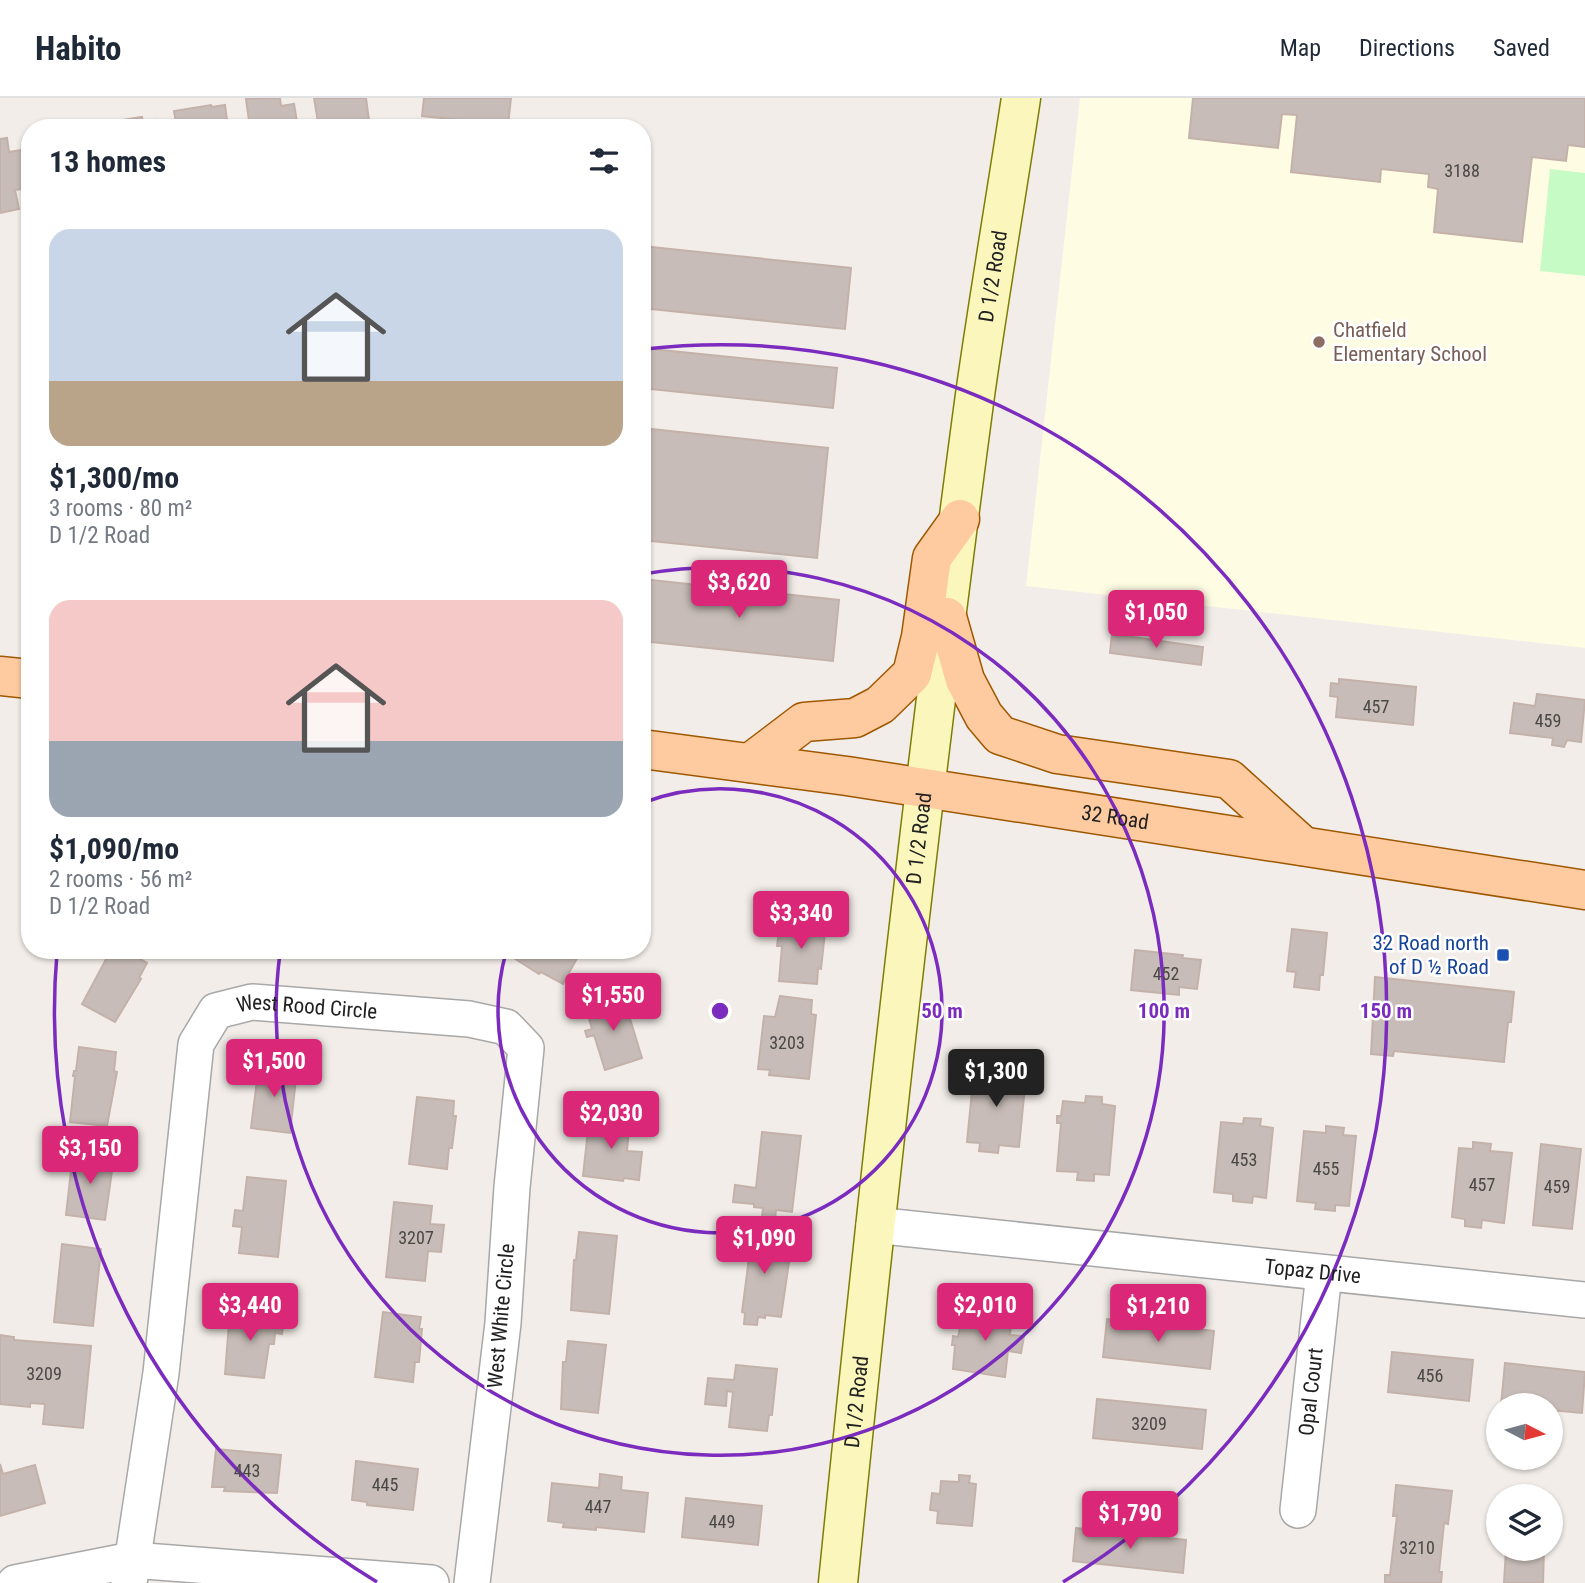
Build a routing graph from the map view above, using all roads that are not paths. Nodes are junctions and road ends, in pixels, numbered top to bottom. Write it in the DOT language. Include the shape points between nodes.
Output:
graph roads {
  1 [pos="1021,98"];
  2 [pos="960,519"];
  3 [pos="947,617"];
  4 [pos="0,676"];
  5 [pos="21,678"];
  6 [pos="651,750"];
  7 [pos="750,763"];
  8 [pos="926,788"];
  9 [pos="1303,846"];
  10 [pos="1585,890"];
  11 [pos="526,1048"];
  12 [pos="874,1225"];
  13 [pos="1324,1272"];
  14 [pos="1585,1300"];
  15 [pos="1298,1510"];
  16 [pos="131,1572"];
  17 [pos="15,1583"];
  18 [pos="432,1583"];
  19 [pos="472,1583"];
  20 [pos="838,1583"];
  1 -- 2 [label="main road, D 1/2 Road"];
  2 -- 3 [label="main road, D 1/2 Road"];
  2 -- 7 [label="main road" via="932,558 912,674 880,705 855,718 804,722"];
  3 -- 8 [label="main road, D 1/2 Road"];
  3 -- 9 [label="main road" via="965,680 1000,735 1056,754 1229,779"];
  4 -- 5 [label="main road"];
  6 -- 7 [label="main road, 32 Road"];
  7 -- 8 [label="main road, 32 Road"];
  8 -- 9 [label="main road, 32 Road"];
  8 -- 12 [label="main road, D 1/2 Road"];
  9 -- 10 [label="main road, 32 Road"];
  11 -- 16 [label="street, West Rood Circle" via="506,1027 469,1019 252,1002 216,1011 196,1044 161,1373"];
  11 -- 19 [label="street, West White Circle" via="503,1323"];
  12 -- 13 [label="street, Topaz Drive"];
  12 -- 20 [label="main road, D 1/2 Road"];
  13 -- 14 [label="street, Topaz Drive"];
  13 -- 15 [label="street, Opal Court"];
  16 -- 17 [label="street"];
  16 -- 18 [label="street"];
}
